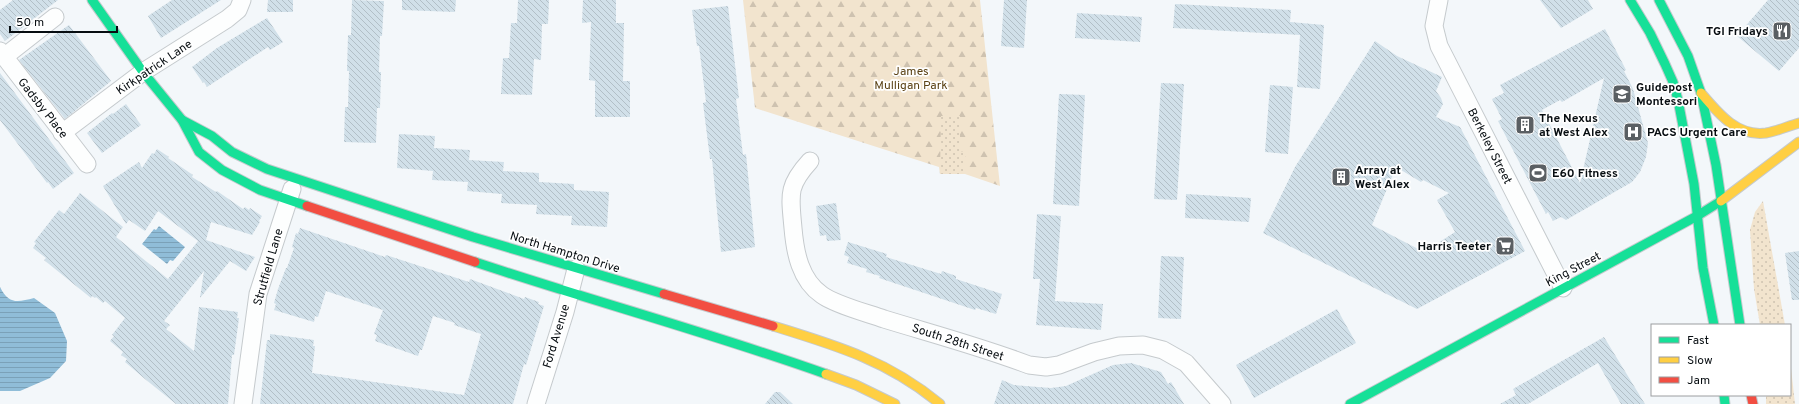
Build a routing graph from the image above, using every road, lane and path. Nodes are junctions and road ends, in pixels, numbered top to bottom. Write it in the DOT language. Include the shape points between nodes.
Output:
graph roads {
  1 [pos="92,0"];
  2 [pos="242,0"];
  3 [pos="1439,0"];
  4 [pos="1630,0"];
  5 [pos="1659,0"];
  6 [pos="55,17"];
  7 [pos="2,54"];
  8 [pos="143,72"];
  9 [pos="1701,93"];
  10 [pos="182,120"];
  11 [pos="1799,123"];
  12 [pos="62,132"];
  13 [pos="1799,142"];
  14 [pos="810,161"];
  15 [pos="87,164"];
  16 [pos="295,179"];
  17 [pos="288,200"];
  18 [pos="1721,201"];
  19 [pos="1697,216"];
  20 [pos="576,268"];
  21 [pos="1563,288"];
  22 [pos="569,293"];
  23 [pos="1714,324"];
  24 [pos="1740,324"];
  25 [pos="243,404"];
  26 [pos="536,404"];
  27 [pos="895,404"];
  28 [pos="940,404"];
  29 [pos="1222,404"];
  30 [pos="1350,404"];
  1 -- 8 [label="street, North Hampton Drive"];
  2 -- 8 [label="street, Kirkpatrick Lane" via="238,10 228,19"];
  3 -- 21 [label="street, Berkeley Street" via="1434,26 1439,46"];
  4 -- 19 [label="street" via="1650,33 1673,82 1683,120"];
  5 -- 9 [label="street" via="1685,50"];
  6 -- 7 [label="street"];
  7 -- 12 [label="street, Gadsby Place"];
  8 -- 10 [label="street, North Hampton Drive"];
  8 -- 12 [label="street, Kirkpatrick Lane"];
  9 -- 11 [label="street" via="1719,114 1747,132 1765,134"];
  9 -- 18 [label="street"];
  10 -- 16 [label="street, North Hampton Drive" via="212,136 232,152"];
  10 -- 17 [label="street, North Hampton Drive" via="199,152 222,170 260,190"];
  12 -- 15 [label="street, Gadsby Place"];
  13 -- 18 [label="street, King Street"];
  14 -- 29 [label="street, South 28th Street" via="797,175 790,194 800,269 822,295 870,314 1029,365 1059,365 1119,346 1143,345 1163,350 1186,363"];
  16 -- 17 [label="street, Strutfield Lane"];
  16 -- 20 [label="street, North Hampton Drive"];
  17 -- 22 [label="street, North Hampton Drive"];
  17 -- 25 [label="street, Strutfield Lane" via="258,294"];
  18 -- 19 [label="street, King Street"];
  18 -- 24 [label="street"];
  19 -- 21 [label="street, King Street"];
  19 -- 23 [label="street" via="1703,268"];
  20 -- 22 [label="street, Ford Avenue"];
  20 -- 28 [label="street, North Hampton Drive" via="752,319 863,356 894,371"];
  21 -- 30 [label="street, King Street"];
  22 -- 26 [label="street, Ford Avenue"];
  22 -- 27 [label="street, North Hampton Drive" via="807,367 856,385"];
}
